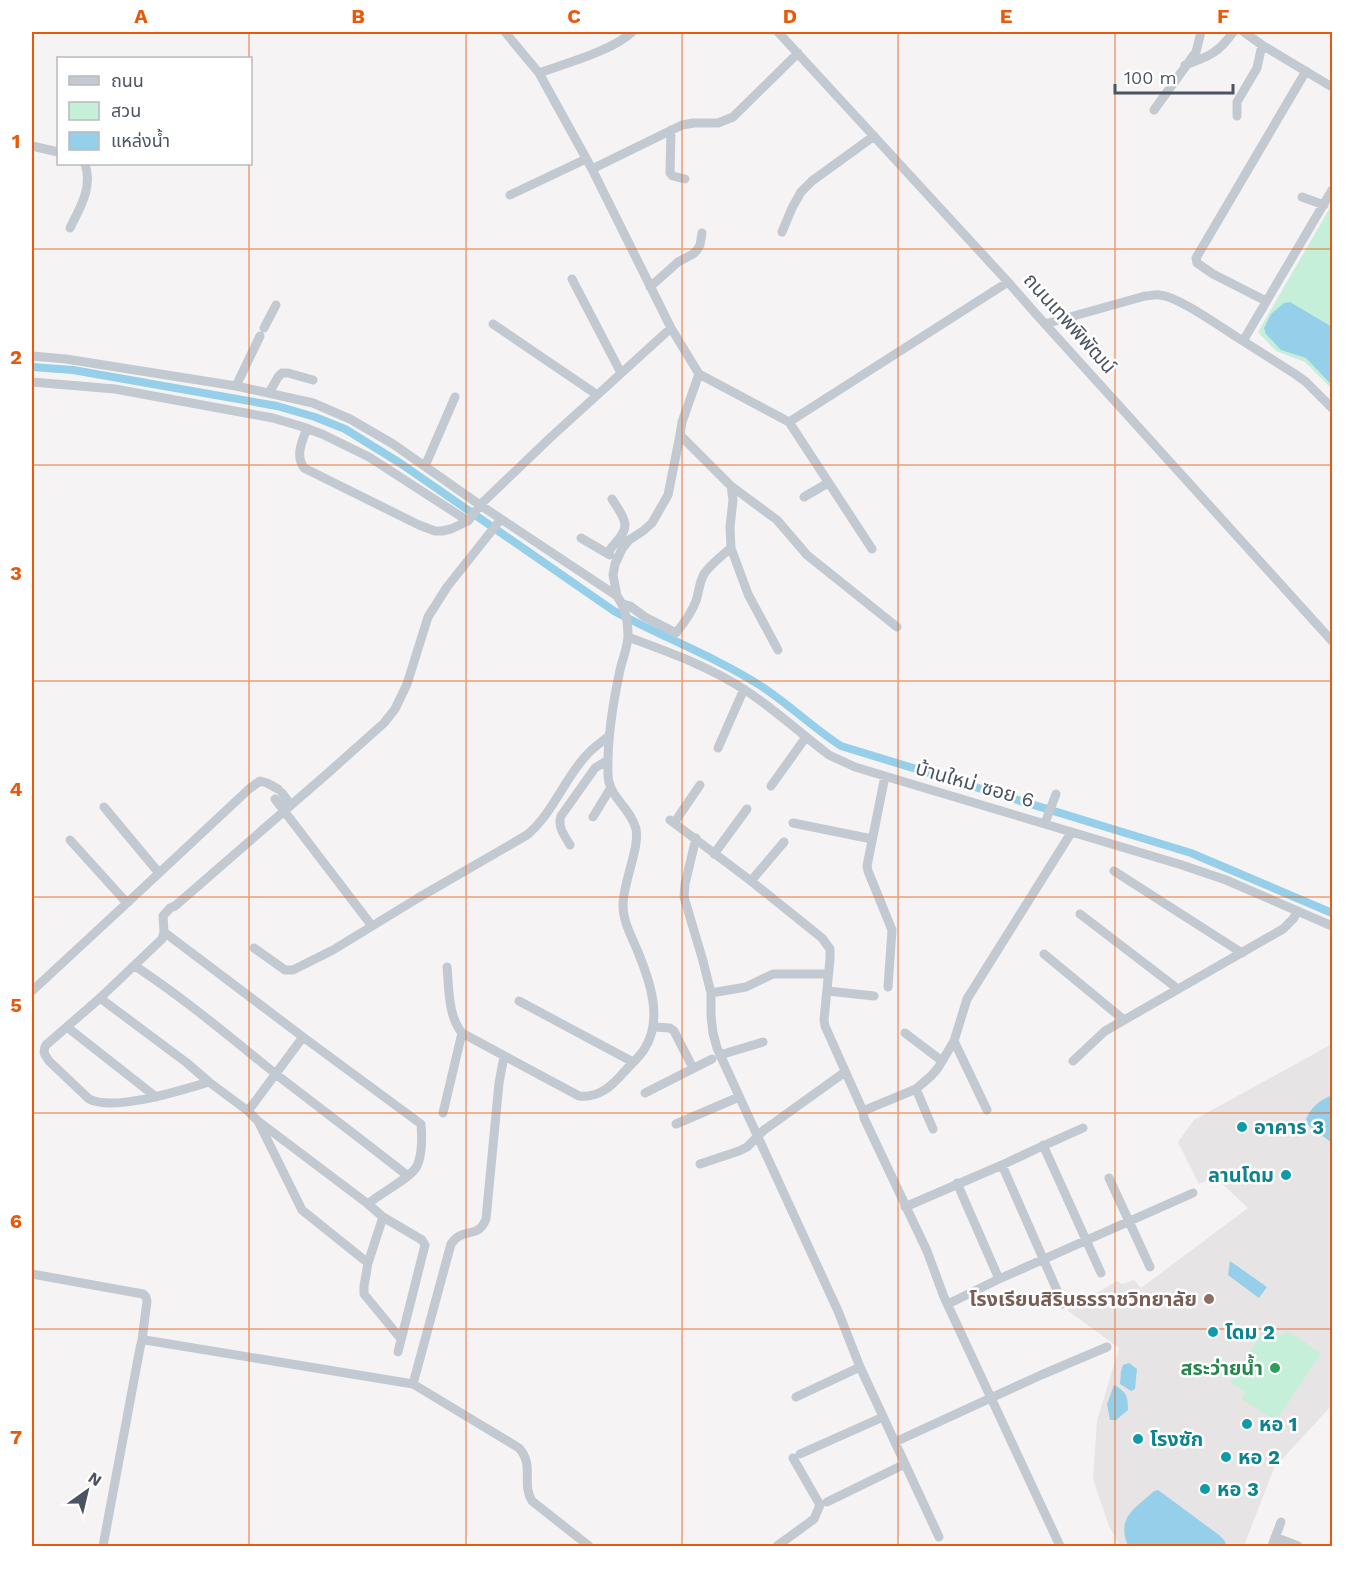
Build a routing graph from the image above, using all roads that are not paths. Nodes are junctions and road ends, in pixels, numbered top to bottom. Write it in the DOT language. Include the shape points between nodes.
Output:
graph roads {
  1 [pos="505,32"];
  2 [pos="632,32"];
  3 [pos="778,32"];
  4 [pos="1201,32"];
  5 [pos="1233,32"];
  6 [pos="1244,32"];
  7 [pos="1262,45"];
  8 [pos="798,53"];
  9 [pos="1185,65"];
  10 [pos="1306,71"];
  11 [pos="539,73"];
  12 [pos="1332,87"];
  13 [pos="1154,110"];
  14 [pos="1237,116"];
  15 [pos="671,130"];
  16 [pos="874,136"];
  17 [pos="32,146"];
  18 [pos="57,152"];
  19 [pos="586,159"];
  20 [pos="85,165"];
  21 [pos="592,169"];
  22 [pos="685,179"];
  23 [pos="1332,190"];
  24 [pos="510,195"];
  25 [pos="1302,198"];
  26 [pos="1324,205"];
  27 [pos="70,228"];
  28 [pos="782,232"];
  29 [pos="702,233"];
  30 [pos="572,279"];
  31 [pos="1008,282"];
  32 [pos="650,287"];
  33 [pos="1266,301"];
  34 [pos="276,305"];
  35 [pos="493,324"];
  36 [pos="1045,324"];
  37 [pos="671,328"];
  38 [pos="1243,341"];
  39 [pos="32,356"];
  40 [pos="621,373"];
  41 [pos="699,374"];
  42 [pos="313,380"];
  43 [pos="32,382"];
  44 [pos="236,386"];
  45 [pos="269,393"];
  46 [pos="597,394"];
  47 [pos="455,397"];
  48 [pos="1332,408"];
  49 [pos="789,422"];
  50 [pos="307,428"];
  51 [pos="680,435"];
  52 [pos="425,466"];
  53 [pos="828,483"];
  54 [pos="731,486"];
  55 [pos="804,497"];
  56 [pos="612,499"];
  57 [pos="479,507"];
  58 [pos="469,520"];
  59 [pos="498,522"];
  60 [pos="581,538"];
  61 [pos="731,548"];
  62 [pos="872,549"];
  63 [pos="607,553"];
  64 [pos="617,559"];
  65 [pos="623,609"];
  66 [pos="897,627"];
  67 [pos="628,637"];
  68 [pos="1332,641"];
  69 [pos="778,650"];
  70 [pos="744,689"];
  71 [pos="609,736"];
  72 [pos="806,737"];
  73 [pos="718,748"];
  74 [pos="608,759"];
  75 [pos="885,776"];
  76 [pos="700,785"];
  77 [pos="771,786"];
  78 [pos="610,789"];
  79 [pos="1056,794"];
  80 [pos="104,807"];
  81 [pos="288,808"];
  82 [pos="747,809"];
  83 [pos="593,817"];
  84 [pos="1046,820"];
  85 [pos="793,823"];
  86 [pos="1071,832"];
  87 [pos="696,838"];
  88 [pos="872,839"];
  89 [pos="70,840"];
  90 [pos="784,842"];
  91 [pos="570,845"];
  92 [pos="714,854"];
  93 [pos="1114,871"];
  94 [pos="159,873"];
  95 [pos="751,881"];
  96 [pos="127,903"];
  97 [pos="1298,911"];
  98 [pos="1080,914"];
  99 [pos="372,926"];
  100 [pos="1332,926"];
  101 [pos="164,927"];
  102 [pos="254,948"];
  103 [pos="1242,953"];
  104 [pos="1044,954"];
  105 [pos="135,966"];
  106 [pos="447,967"];
  107 [pos="828,974"];
  108 [pos="888,987"];
  109 [pos="1178,989"];
  110 [pos="32,991"];
  111 [pos="828,991"];
  112 [pos="711,993"];
  113 [pos="874,996"];
  114 [pos="100,998"];
  115 [pos="519,1001"];
  116 [pos="1124,1020"];
  117 [pos="654,1027"];
  118 [pos="67,1028"];
  119 [pos="462,1033"];
  120 [pos="905,1033"];
  121 [pos="303,1037"];
  122 [pos="954,1041"];
  123 [pos="763,1042"];
  124 [pos="504,1056"];
  125 [pos="716,1057"];
  126 [pos="942,1061"];
  127 [pos="1073,1061"];
  128 [pos="633,1062"];
  129 [pos="693,1068"];
  130 [pos="845,1072"];
  131 [pos="276,1073"];
  132 [pos="209,1082"];
  133 [pos="915,1089"];
  134 [pos="645,1093"];
  135 [pos="156,1097"];
  136 [pos="739,1097"];
  137 [pos="987,1110"];
  138 [pos="248,1111"];
  139 [pos="862,1111"];
  140 [pos="443,1113"];
  141 [pos="258,1121"];
  142 [pos="676,1124"];
  143 [pos="1083,1128"];
  144 [pos="933,1129"];
  145 [pos="758,1137"];
  146 [pos="1043,1145"];
  147 [pos="700,1164"];
  148 [pos="1002,1165"];
  149 [pos="408,1176"];
  150 [pos="1109,1178"];
  151 [pos="957,1184"];
  152 [pos="1193,1193"];
  153 [pos="368,1204"];
  154 [pos="905,1207"];
  155 [pos="383,1217"];
  156 [pos="1130,1221"];
  157 [pos="1086,1241"];
  158 [pos="1044,1260"];
  159 [pos="368,1263"];
  160 [pos="1150,1267"];
  161 [pos="1101,1273"];
  162 [pos="32,1274"];
  163 [pos="999,1279"];
  164 [pos="948,1304"];
  165 [pos="1063,1304"];
  166 [pos="401,1339"];
  167 [pos="142,1340"];
  168 [pos="1107,1347"];
  169 [pos="398,1352"];
  170 [pos="860,1368"];
  171 [pos="413,1384"];
  172 [pos="796,1397"];
  173 [pos="991,1399"];
  174 [pos="883,1417"];
  175 [pos="895,1442"];
  176 [pos="905,1464"];
  177 [pos="827,1502"];
  178 [pos="1281,1522"];
  179 [pos="939,1537"];
  180 [pos="1273,1542"];
  181 [pos="103,1546"];
  182 [pos="589,1546"];
  183 [pos="777,1546"];
  184 [pos="1060,1546"];
  185 [pos="1298,1546"];
  1 -- 11 [label="street"];
  2 -- 11 [label="street" via="613,44"];
  3 -- 8 [label="street, ถนนเทพพิพัฒน์"];
  4 -- 9 [label="street" via="1196,52"];
  5 -- 9 [label="street" via="1215,53"];
  6 -- 7 [label="street"];
  7 -- 10 [label="street"];
  7 -- 14 [label="street" via="1257,68 1238,102"];
  8 -- 15 [label="street" via="733,117"];
  8 -- 16 [label="street, ถนนเทพพิพัฒน์"];
  9 -- 13 [label="street"];
  10 -- 12 [label="street"];
  10 -- 33 [label="street" via="1196,258 1213,274"];
  11 -- 19 [label="street"];
  15 -- 21 [label="street"];
  15 -- 22 [label="street" via="670,173"];
  16 -- 28 [label="street" via="812,181 798,197"];
  16 -- 31 [label="street, ถนนเทพพิพัฒน์"];
  17 -- 18 [label="street"];
  19 -- 21 [label="street"];
  19 -- 24 [label="street"];
  20 -- 27 [label="street" via="87,191"];
  21 -- 32 [label="street"];
  23 -- 26 [label="street"];
  25 -- 26 [label="street"];
  26 -- 33 [label="street"];
  29 -- 32 [label="street" via="697,250"];
  30 -- 40 [label="street"];
  31 -- 36 [label="street, ถนนเทพพิพัฒน์"];
  31 -- 49 [label="street"];
  32 -- 37 [label="street"];
  33 -- 38 [label="street"];
  34 -- 44 [label="street"];
  35 -- 46 [label="street"];
  36 -- 38 [label="street" via="1160,295 1191,308"];
  36 -- 68 [label="street, ถนนเทพพิพัฒน์"];
  37 -- 40 [label="street"];
  37 -- 41 [label="street"];
  38 -- 48 [label="street" via="1301,378"];
  39 -- 44 [label="street"];
  40 -- 46 [label="street"];
  41 -- 49 [label="street"];
  41 -- 51 [label="street"];
  42 -- 45 [label="street" via="282,374"];
  43 -- 50 [label="street" via="115,389 273,418"];
  44 -- 45 [label="street"];
  45 -- 52 [label="street" via="313,403 350,419"];
  46 -- 57 [label="street"];
  47 -- 52 [label="street"];
  49 -- 53 [label="street"];
  50 -- 58 [label="street" via="369,457"];
  50 -- 58 [label="street" via="300,450 304,468 435,531 451,529"];
  51 -- 54 [label="street"];
  51 -- 64 [label="street" via="663,506 643,531 628,540"];
  52 -- 57 [label="street"];
  53 -- 55 [label="street"];
  53 -- 62 [label="street"];
  54 -- 61 [label="street"];
  54 -- 66 [label="street" via="771,514 807,555"];
  56 -- 63 [label="street" via="626,526"];
  57 -- 58 [label="street"];
  57 -- 59 [label="street"];
  59 -- 65 [label="street"];
  59 -- 81 [label="street" via="428,616 395,709"];
  60 -- 63 [label="street"];
  61 -- 65 [label="street" via="704,575 690,615 676,633 630,606"];
  61 -- 69 [label="street" via="748,594"];
  63 -- 64 [label="street"];
  64 -- 65 [label="street" via="613,575"];
  65 -- 67 [label="street"];
  67 -- 70 [label="street, บ้านใหม่ ซอย 6" via="695,663"];
  67 -- 71 [label="street"];
  70 -- 72 [label="street, บ้านใหม่ ซอย 6"];
  70 -- 73 [label="street"];
  71 -- 74 [label="street"];
  71 -- 99 [label="street" via="582,759 539,825 527,836"];
  72 -- 75 [label="street, บ้านใหม่ ซอย 6" via="841,761"];
  72 -- 77 [label="street"];
  74 -- 78 [label="street"];
  74 -- 91 [label="street" via="595,768 561,816 559,825"];
  75 -- 84 [label="street, บ้านใหม่ ซอย 6"];
  75 -- 88 [label="street"];
  76 -- 87 [label="street" via="672,821"];
  78 -- 83 [label="street"];
  78 -- 117 [label="street" via="637,832 623,905 652,997"];
  79 -- 84 [label="street"];
  80 -- 94 [label="street"];
  81 -- 94 [label="street" via="267,783 260,781"];
  81 -- 99 [label="street"];
  81 -- 101 [label="street" via="170,908 163,916"];
  82 -- 92 [label="street"];
  84 -- 86 [label="street, บ้านใหม่ ซอย 6"];
  85 -- 88 [label="street"];
  86 -- 97 [label="street, บ้านใหม่ ซอย 6" via="1226,880"];
  86 -- 122 [label="street" via="967,999"];
  87 -- 92 [label="street"];
  87 -- 112 [label="street" via="684,897"];
  88 -- 108 [label="street" via="868,871 892,930"];
  89 -- 96 [label="street"];
  90 -- 95 [label="street"];
  92 -- 95 [label="street"];
  93 -- 103 [label="street"];
  94 -- 96 [label="street"];
  95 -- 107 [label="street" via="822,938 830,949"];
  96 -- 110 [label="street"];
  97 -- 100 [label="street, บ้านใหม่ ซอย 6"];
  97 -- 103 [label="street" via="1284,929"];
  98 -- 109 [label="street"];
  99 -- 102 [label="street" via="293,970 282,969"];
  101 -- 105 [label="street" via="162,939"];
  101 -- 121 [label="street"];
  103 -- 109 [label="street"];
  104 -- 116 [label="street"];
  105 -- 114 [label="street"];
  105 -- 131 [label="street"];
  106 -- 119 [label="street" via="453,1013"];
  107 -- 111 [label="street"];
  107 -- 112 [label="street" via="773,974 747,987"];
  109 -- 116 [label="street"];
  111 -- 113 [label="street"];
  111 -- 130 [label="street" via="825,1026"];
  112 -- 125 [label="street"];
  114 -- 118 [label="street"];
  114 -- 132 [label="street"];
  115 -- 128 [label="street"];
  116 -- 127 [label="street"];
  117 -- 128 [label="street" via="646,1047"];
  117 -- 129 [label="street" via="674,1030"];
  118 -- 135 [label="street"];
  118 -- 135 [label="street" via="46,1045 44,1054 89,1099 107,1103"];
  119 -- 124 [label="street"];
  119 -- 140 [label="street"];
  120 -- 126 [label="street"];
  121 -- 131 [label="street"];
  121 -- 149 [label="street" via="421,1124 417,1166"];
  122 -- 126 [label="street"];
  122 -- 137 [label="street"];
  123 -- 125 [label="street"];
  124 -- 128 [label="street" via="572,1094 586,1097 615,1083"];
  124 -- 171 [label="street" via="486,1219 479,1229 460,1234 451,1244"];
  125 -- 129 [label="street"];
  125 -- 136 [label="street"];
  126 -- 133 [label="street"];
  129 -- 134 [label="street"];
  130 -- 139 [label="street"];
  130 -- 145 [label="street"];
  131 -- 138 [label="street"];
  131 -- 149 [label="street"];
  132 -- 135 [label="street"];
  132 -- 138 [label="street"];
  133 -- 139 [label="street"];
  133 -- 144 [label="street"];
  136 -- 142 [label="street"];
  136 -- 145 [label="street"];
  138 -- 141 [label="street"];
  139 -- 154 [label="street"];
  141 -- 153 [label="street"];
  141 -- 159 [label="street" via="302,1210"];
  143 -- 146 [label="street"];
  145 -- 147 [label="street" via="739,1151"];
  145 -- 170 [label="street"];
  146 -- 148 [label="street"];
  146 -- 157 [label="street"];
  148 -- 151 [label="street"];
  148 -- 158 [label="street"];
  149 -- 153 [label="street"];
  150 -- 156 [label="street"];
  151 -- 154 [label="street"];
  151 -- 163 [label="street"];
  152 -- 156 [label="street"];
  153 -- 155 [label="street"];
  154 -- 164 [label="street"];
  155 -- 159 [label="street"];
  155 -- 166 [label="street" via="425,1243"];
  156 -- 157 [label="street"];
  156 -- 160 [label="street"];
  157 -- 158 [label="street"];
  157 -- 161 [label="street"];
  158 -- 163 [label="street"];
  158 -- 165 [label="street"];
  159 -- 166 [label="street" via="364,1294"];
  162 -- 167 [label="street" via="143,1294 147,1301"];
  163 -- 164 [label="street"];
  164 -- 173 [label="street"];
  166 -- 169 [label="street"];
  167 -- 171 [label="street"];
  167 -- 181 [label="street"];
  168 -- 173 [label="street"];
  170 -- 172 [label="street"];
  170 -- 174 [label="street"];
  171 -- 182 [label="street" via="519,1448 528,1467 527,1491 532,1501"];
  173 -- 175 [label="street"];
  173 -- 184 [label="street"];
  174 -- 175 [label="street"];
  174 -- 183 [label="street" via="797,1456 820,1505 814,1519"];
  175 -- 176 [label="street"];
  176 -- 177 [label="street"];
  176 -- 179 [label="street"];
  178 -- 180 [label="street"];
  180 -- 185 [label="street"];
}
